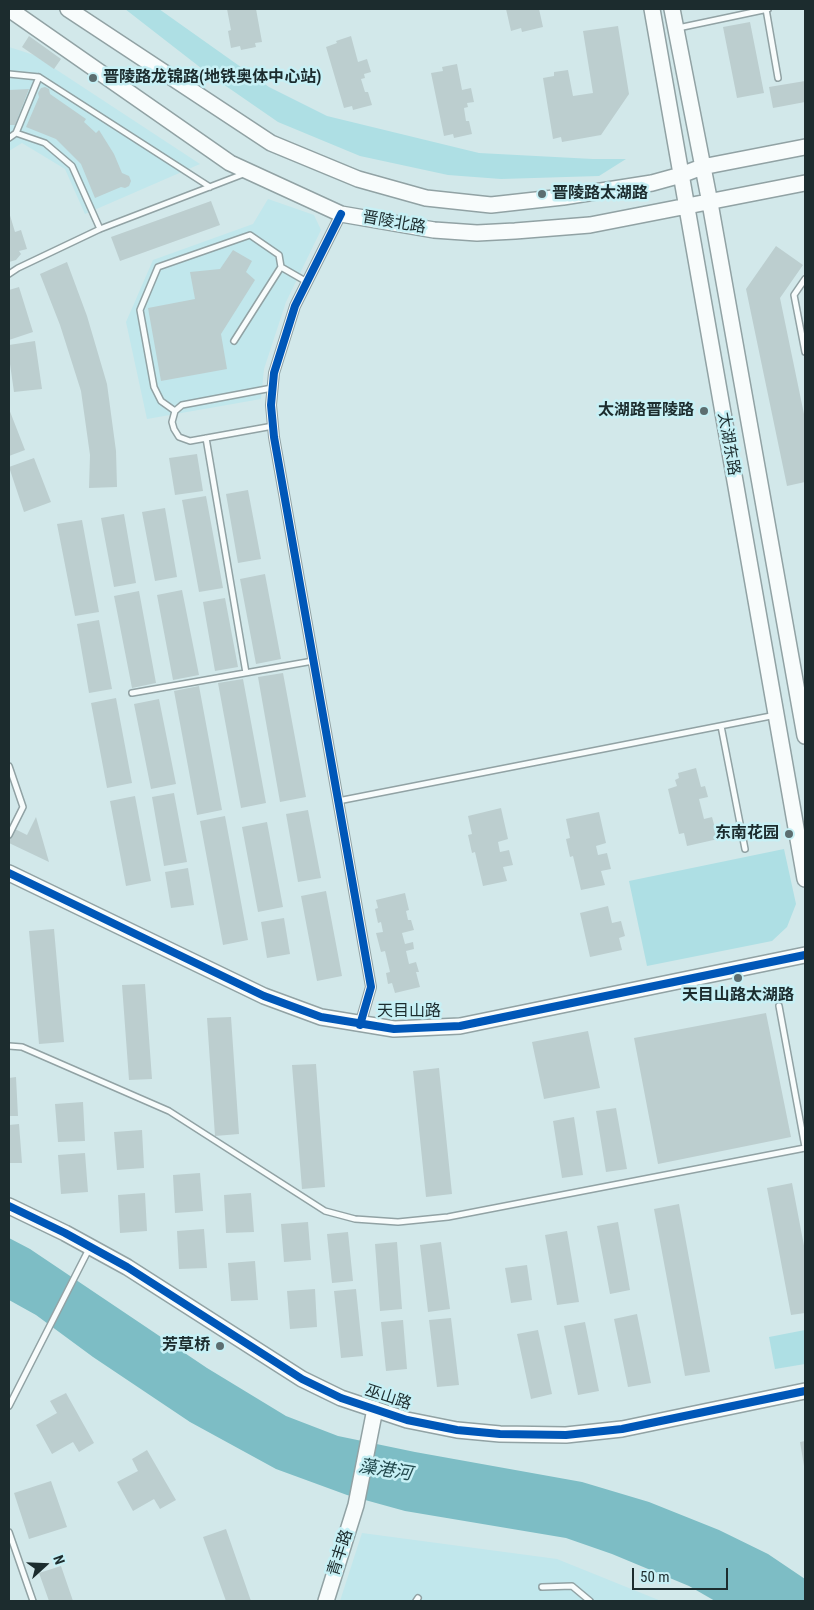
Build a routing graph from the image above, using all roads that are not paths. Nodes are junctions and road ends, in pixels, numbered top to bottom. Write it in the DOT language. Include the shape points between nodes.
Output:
graph roads {
  1 [pos="9,9"];
  2 [pos="68,9"];
  3 [pos="652,9"];
  4 [pos="672,9"];
  5 [pos="767,9"];
  6 [pos="741,11"];
  7 [pos="675,29"];
  8 [pos="9,74"];
  9 [pos="38,77"];
  10 [pos="778,78"];
  11 [pos="16,133"];
  12 [pos="9,138"];
  13 [pos="805,147"];
  14 [pos="702,167"];
  15 [pos="249,172"];
  16 [pos="680,175"];
  17 [pos="805,183"];
  18 [pos="210,187"];
  19 [pos="710,203"];
  20 [pos="687,206"];
  21 [pos="341,214"];
  22 [pos="100,229"];
  23 [pos="281,267"];
  24 [pos="9,274"];
  25 [pos="805,279"];
  26 [pos="307,282"];
  27 [pos="234,341"];
  28 [pos="805,352"];
  29 [pos="272,388"];
  30 [pos="175,411"];
  31 [pos="273,426"];
  32 [pos="206,438"];
  33 [pos="313,661"];
  34 [pos="246,673"];
  35 [pos="132,693"];
  36 [pos="776,715"];
  37 [pos="722,726"];
  38 [pos="805,736"];
  39 [pos="9,766"];
  40 [pos="338,801"];
  41 [pos="9,835"];
  42 [pos="745,849"];
  43 [pos="9,873"];
  44 [pos="805,879"];
  45 [pos="805,955"];
  46 [pos="779,1006"];
  47 [pos="360,1025"];
  48 [pos="9,1046"];
  49 [pos="805,1147"];
  50 [pos="9,1206"];
  51 [pos="90,1247"];
  52 [pos="805,1391"];
  53 [pos="9,1406"];
  54 [pos="375,1409"];
  55 [pos="9,1532"];
  56 [pos="542,1587"];
  57 [pos="33,1601"];
  58 [pos="326,1601"];
  59 [pos="590,1601"];
  1 -- 15 [label="main road, 晋陵北路" via="230,164"];
  2 -- 16 [label="main road, 晋陵北路" via="271,142 358,179 426,198 491,205 652,183"];
  3 -- 16 [label="main road, 太湖东路"];
  4 -- 7 [label="main road, 太湖东路"];
  5 -- 6 [label="lane"];
  5 -- 10 [label="lane"];
  6 -- 7 [label="lane"];
  7 -- 14 [label="main road, 太湖东路"];
  8 -- 9 [label="lane"];
  9 -- 11 [label="lane"];
  9 -- 18 [label="lane"];
  11 -- 12 [label="lane"];
  11 -- 22 [label="lane" via="45,143 72,166"];
  13 -- 14 [label="main road, 晋陵北路"];
  14 -- 16 [label="main road, 晋陵北路"];
  14 -- 19 [label="main road, 太湖东路"];
  15 -- 18 [label="lane"];
  15 -- 21 [label="main road, 晋陵北路"];
  16 -- 20 [label="main road, 太湖东路"];
  17 -- 19 [label="main road, 晋陵北路"];
  18 -- 22 [label="lane"];
  19 -- 20 [label="main road, 晋陵北路"];
  19 -- 38 [label="main road, 太湖东路"];
  20 -- 21 [label="main road, 晋陵北路" via="590,225 477,233 434,230"];
  20 -- 36 [label="main road, 太湖东路"];
  21 -- 26 [label="street"];
  22 -- 24 [label="lane"];
  23 -- 26 [label="lane"];
  23 -- 27 [label="lane"];
  23 -- 30 [label="lane" via="279,255 250,234 158,267 140,310 154,387 161,401"];
  25 -- 28 [label="lane" via="794,295"];
  26 -- 29 [label="street" via="295,306"];
  29 -- 30 [label="lane" via="182,405"];
  29 -- 31 [label="street"];
  30 -- 32 [label="lane" via="172,422 178,436 190,441"];
  31 -- 32 [label="lane"];
  31 -- 33 [label="street"];
  32 -- 34 [label="lane"];
  33 -- 34 [label="lane"];
  33 -- 40 [label="street"];
  34 -- 35 [label="lane"];
  36 -- 37 [label="lane"];
  36 -- 44 [label="main road, 太湖东路"];
  37 -- 40 [label="lane"];
  37 -- 42 [label="lane"];
  39 -- 41 [label="lane" via="23,807"];
  40 -- 47 [label="street" via="371,987"];
  43 -- 47 [label="main road, 天目山路" via="264,996 320,1017"];
  45 -- 47 [label="main road, 天目山路" via="460,1026 394,1029"];
  46 -- 49 [label="lane"];
  48 -- 49 [label="lane" via="22,1047 170,1111 325,1211 355,1219 398,1222 448,1217"];
  50 -- 51 [label="main road, 巫山路"];
  51 -- 53 [label="lane"];
  51 -- 54 [label="main road, 巫山路" via="127,1267 302,1379 341,1398"];
  52 -- 54 [label="main road, 巫山路" via="622,1429 566,1435 458,1430 407,1420"];
  54 -- 58 [label="main road, 青丰路" via="356,1505"];
  55 -- 57 [label="lane"];
  56 -- 59 [label="lane" via="572,1586"];
}
